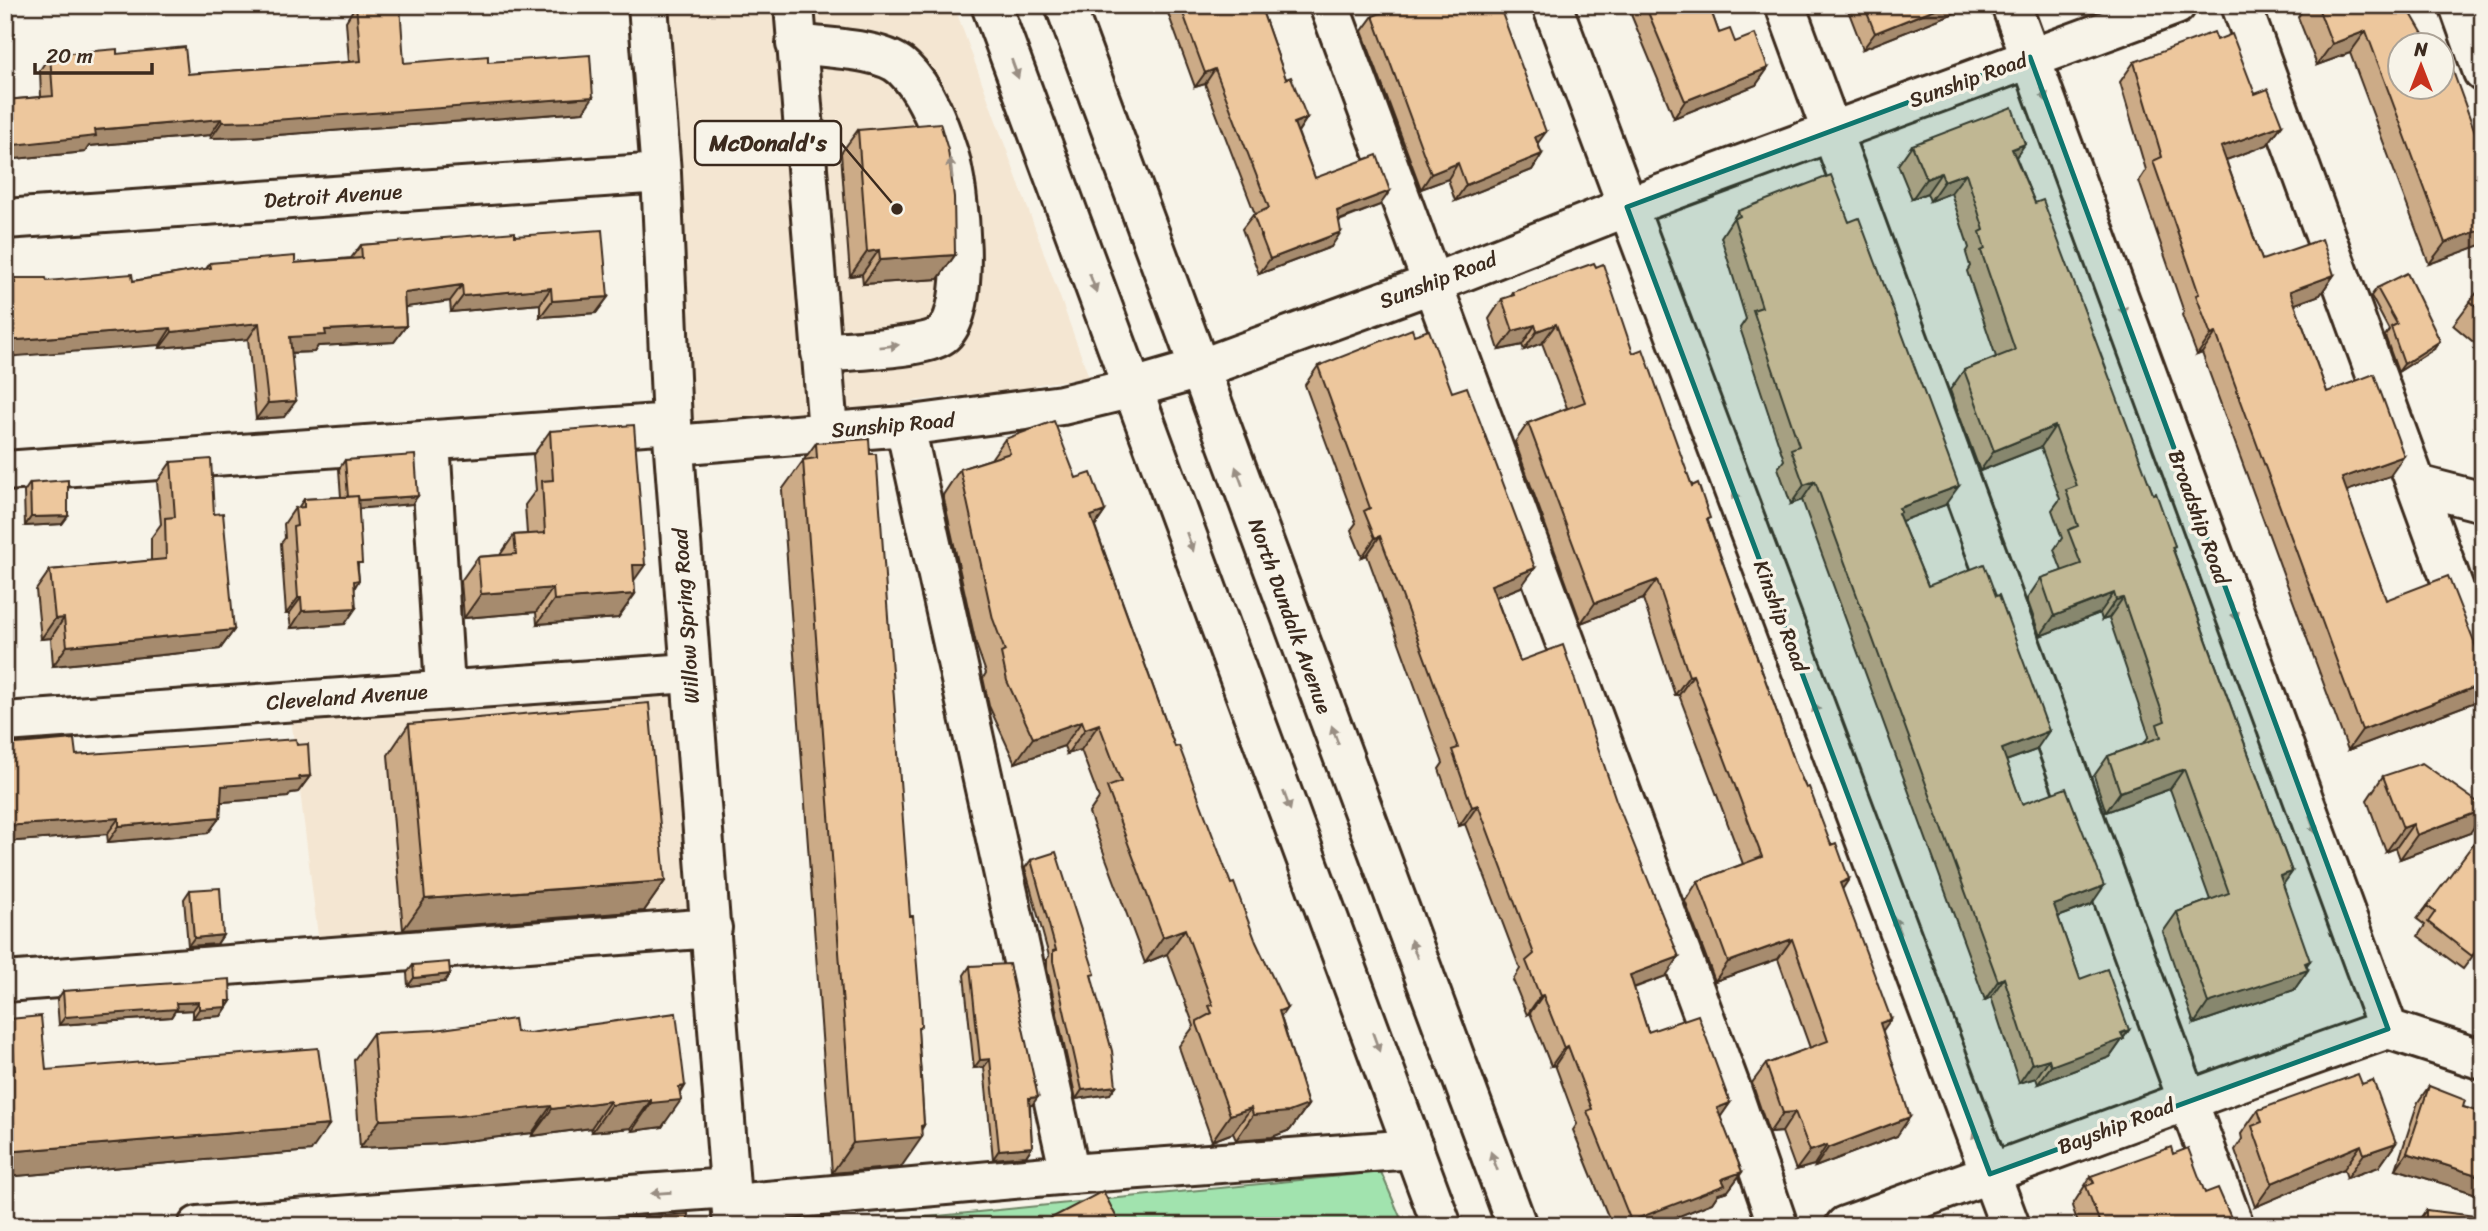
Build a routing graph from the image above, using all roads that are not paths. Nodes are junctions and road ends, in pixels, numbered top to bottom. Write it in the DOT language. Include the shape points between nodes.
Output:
graph roads {
  1 [pos="648,5"];
  2 [pos="794,5"];
  3 [pos="991,5"];
  4 [pos="1065,5"];
  5 [pos="1329,5"];
  6 [pos="1552,5"];
  7 [pos="1785,5"];
  8 [pos="2011,5"];
  9 [pos="2175,5"];
  10 [pos="2241,5"];
  11 [pos="2459,5"];
  12 [pos="796,44"];
  13 [pos="2030,57"];
  14 [pos="2483,72"];
  15 [pos="1831,131"];
  16 [pos="661,173"];
  17 [pos="1627,206"];
  18 [pos="5,219"];
  19 [pos="1431,284"];
  20 [pos="821,353"];
  21 [pos="1199,369"];
  22 [pos="1133,388"];
  23 [pos="905,426"];
  24 [pos="828,431"];
  25 [pos="673,434"];
  26 [pos="430,441"];
  27 [pos="5,471"];
  28 [pos="2417,485"];
  29 [pos="2483,502"];
  30 [pos="2483,668"];
  31 [pos="689,673"];
  32 [pos="445,690"];
  33 [pos="5,722"];
  34 [pos="712,928"];
  35 [pos="5,982"];
  36 [pos="2388,1029"];
  37 [pos="2483,1060"];
  38 [pos="2185,1099"];
  39 [pos="1414,1149"];
  40 [pos="1070,1174"];
  41 [pos="1990,1174"];
  42 [pos="731,1206"];
  43 [pos="198,1226"];
  44 [pos="1442,1226"];
  45 [pos="1517,1226"];
  46 [pos="1778,1226"];
  47 [pos="1845,1226"];
  48 [pos="2010,1226"];
  49 [pos="2234,1226"];
  1 -- 16 [label="street, Willow Spring Road"];
  2 -- 12 [label="street"];
  3 -- 22 [label="street, one-way"];
  4 -- 21 [label="street, North Dundalk Avenue"];
  5 -- 19 [label="street"];
  6 -- 17 [label="street, Kinship Road"];
  7 -- 15 [label="street"];
  8 -- 13 [label="street, Broadship Road"];
  9 -- 13 [label="street, Sunship Road"];
  10 -- 28 [label="street"];
  11 -- 14 [label="street"];
  12 -- 20 [label="street"];
  20 -- 12 [label="street, one-way" via="925,342 942,335 961,295 961,253 949,156 923,93 903,67 878,55"];
  13 -- 15 [label="street, Sunship Road"];
  13 -- 36 [label="street, Broadship Road, one-way"];
  15 -- 17 [label="street, Sunship Road"];
  15 -- 38 [label="street"];
  16 -- 18 [label="street, Detroit Avenue"];
  16 -- 25 [label="street, Willow Spring Road"];
  17 -- 19 [label="street, Sunship Road"];
  41 -- 17 [label="street, Kinship Road, one-way"];
  19 -- 21 [label="street, Sunship Road"];
  19 -- 46 [label="street" via="1726,1073"];
  20 -- 24 [label="street"];
  21 -- 22 [label="street, Sunship Road"];
  45 -- 21 [label="street, North Dundalk Avenue, one-way"];
  22 -- 23 [label="street, Sunship Road" via="1062,405"];
  22 -- 39 [label="street, one-way"];
  23 -- 24 [label="street, Sunship Road"];
  23 -- 40 [label="street"];
  24 -- 25 [label="street, Sunship Road"];
  25 -- 26 [label="street, Sunship Road"];
  25 -- 31 [label="street, Willow Spring Road"];
  26 -- 27 [label="street, Sunship Road"];
  26 -- 32 [label="street"];
  28 -- 29 [label="street"];
  28 -- 30 [label="street"];
  31 -- 32 [label="street, Cleveland Avenue"];
  31 -- 34 [label="street, Willow Spring Road"];
  32 -- 33 [label="street, Cleveland Avenue"];
  34 -- 35 [label="street"];
  34 -- 42 [label="street, Willow Spring Road"];
  36 -- 37 [label="street"];
  36 -- 38 [label="street, Bayship Road"];
  38 -- 41 [label="street, Bayship Road"];
  38 -- 49 [label="street"];
  39 -- 40 [label="street"];
  39 -- 44 [label="street"];
  40 -- 42 [label="street"];
  41 -- 47 [label="street, Bayship Road"];
  41 -- 48 [label="street, Kinship Road"];
  42 -- 43 [label="street, one-way"];
}
